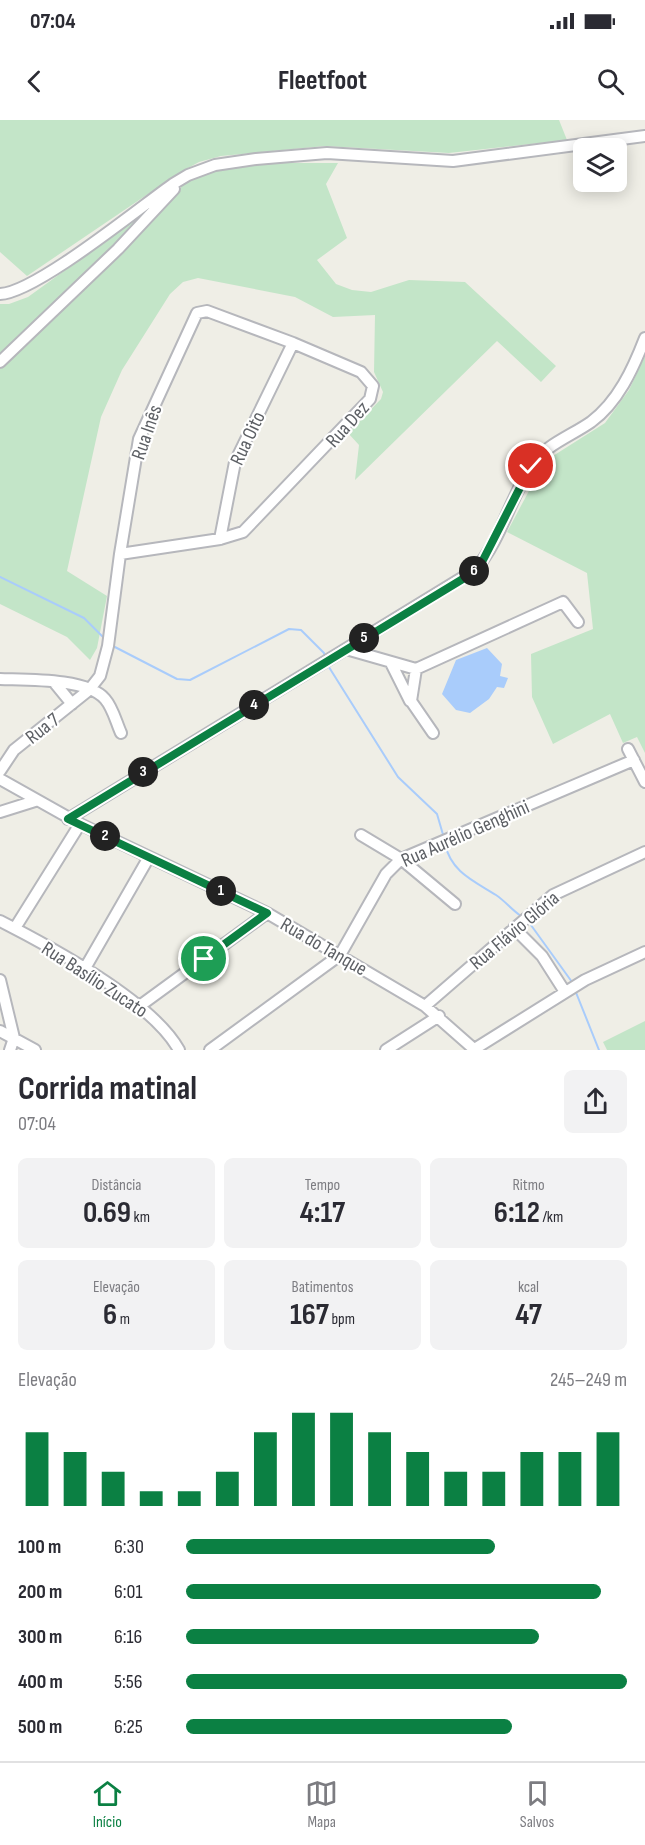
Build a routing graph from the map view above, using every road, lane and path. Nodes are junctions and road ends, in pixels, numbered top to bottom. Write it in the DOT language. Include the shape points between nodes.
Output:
graph roads {
  1 [pos="645,136"];
  2 [pos="188,175"];
  3 [pos="0,294"];
  4 [pos="195,316"];
  5 [pos="645,338"];
  6 [pos="293,343"];
  7 [pos="0,363"];
  8 [pos="220,539"];
  9 [pos="120,554"];
  10 [pos="578,622"];
  11 [pos="346,649"];
  12 [pos="391,663"];
  13 [pos="416,669"];
  14 [pos="0,679"];
  15 [pos="54,682"];
  16 [pos="89,690"];
  17 [pos="411,701"];
  18 [pos="72,704"];
  19 [pos="121,733"];
  20 [pos="433,733"];
  21 [pos="628,749"];
  22 [pos="634,760"];
  23 [pos="0,771"];
  24 [pos="0,779"];
  25 [pos="645,782"];
  26 [pos="35,801"];
  27 [pos="0,812"];
  28 [pos="68,819"];
  29 [pos="80,825"];
  30 [pos="361,835"];
  31 [pos="645,852"];
  32 [pos="149,857"];
  33 [pos="401,859"];
  34 [pos="456,904"];
  35 [pos="267,913"];
  36 [pos="0,921"];
  37 [pos="15,928"];
  38 [pos="515,928"];
  39 [pos="645,952"];
  40 [pos="340,955"];
  41 [pos="84,970"];
  42 [pos="0,980"];
  43 [pos="567,991"];
  44 [pos="141,1005"];
  45 [pos="425,1006"];
  46 [pos="439,1016"];
  47 [pos="0,1031"];
  48 [pos="14,1038"];
  49 [pos="10,1050"];
  50 [pos="35,1050"];
  51 [pos="178,1050"];
  52 [pos="210,1050"];
  53 [pos="386,1050"];
  54 [pos="474,1050"];
  1 -- 2 [label="street" via="453,161 327,153 215,165"];
  2 -- 3 [label="street" via="48,273 22,288"];
  2 -- 7 [label="street"];
  4 -- 6 [label="street, Rua Dez" via="207,312"];
  4 -- 9 [label="street, Rua Inês" via="139,439"];
  5 -- 11 [label="street" via="630,372 604,410 543,452 531,466 475,570"];
  6 -- 8 [label="street, Rua Oito" via="235,462"];
  6 -- 8 [label="street, Rua Dez" via="367,376 373,393 251,526"];
  8 -- 9 [label="street"];
  9 -- 16 [label="street, Rua Inês" via="106,658 100,676"];
  10 -- 13 [label="street" via="563,602"];
  11 -- 12 [label="street"];
  11 -- 28 [label="street"];
  12 -- 13 [label="street"];
  12 -- 17 [label="street"];
  13 -- 17 [label="street"];
  14 -- 15 [label="street"];
  15 -- 16 [label="street"];
  15 -- 18 [label="street"];
  16 -- 18 [label="street, Rua 7"];
  16 -- 19 [label="street" via="106,700"];
  17 -- 20 [label="street"];
  18 -- 23 [label="street, Rua 7" via="19,746"];
  21 -- 22 [label="street"];
  22 -- 25 [label="street"];
  22 -- 33 [label="street, Rua Aurélio Genghini"];
  24 -- 26 [label="street, Rua do Tanque"];
  26 -- 27 [label="street"];
  26 -- 28 [label="street, Rua do Tanque"];
  28 -- 29 [label="street, Rua do Tanque"];
  29 -- 32 [label="street, Rua do Tanque"];
  29 -- 37 [label="street"];
  30 -- 33 [label="street"];
  31 -- 38 [label="street, Rua Flávio Glória" via="558,891"];
  32 -- 35 [label="street, Rua do Tanque"];
  32 -- 41 [label="street"];
  33 -- 34 [label="street"];
  33 -- 40 [label="street, Rua Aurélio Genghini" via="386,874"];
  35 -- 40 [label="street, Rua do Tanque"];
  35 -- 44 [label="street"];
  36 -- 37 [label="street, Rua Basílio Zucato"];
  37 -- 41 [label="street, Rua Basílio Zucato"];
  38 -- 43 [label="street"];
  38 -- 45 [label="street, Rua Flávio Glória"];
  39 -- 43 [label="street"];
  40 -- 45 [label="street, Rua do Tanque"];
  40 -- 52 [label="street"];
  41 -- 44 [label="street, Rua Basílio Zucato"];
  42 -- 48 [label="street"];
  43 -- 54 [label="street"];
  44 -- 51 [label="street, Rua Basílio Zucato"];
  45 -- 46 [label="street, Rua do Tanque"];
  46 -- 53 [label="street"];
  46 -- 54 [label="street, Rua do Tanque"];
  47 -- 48 [label="street"];
  48 -- 49 [label="street"];
  48 -- 50 [label="street"];
}
